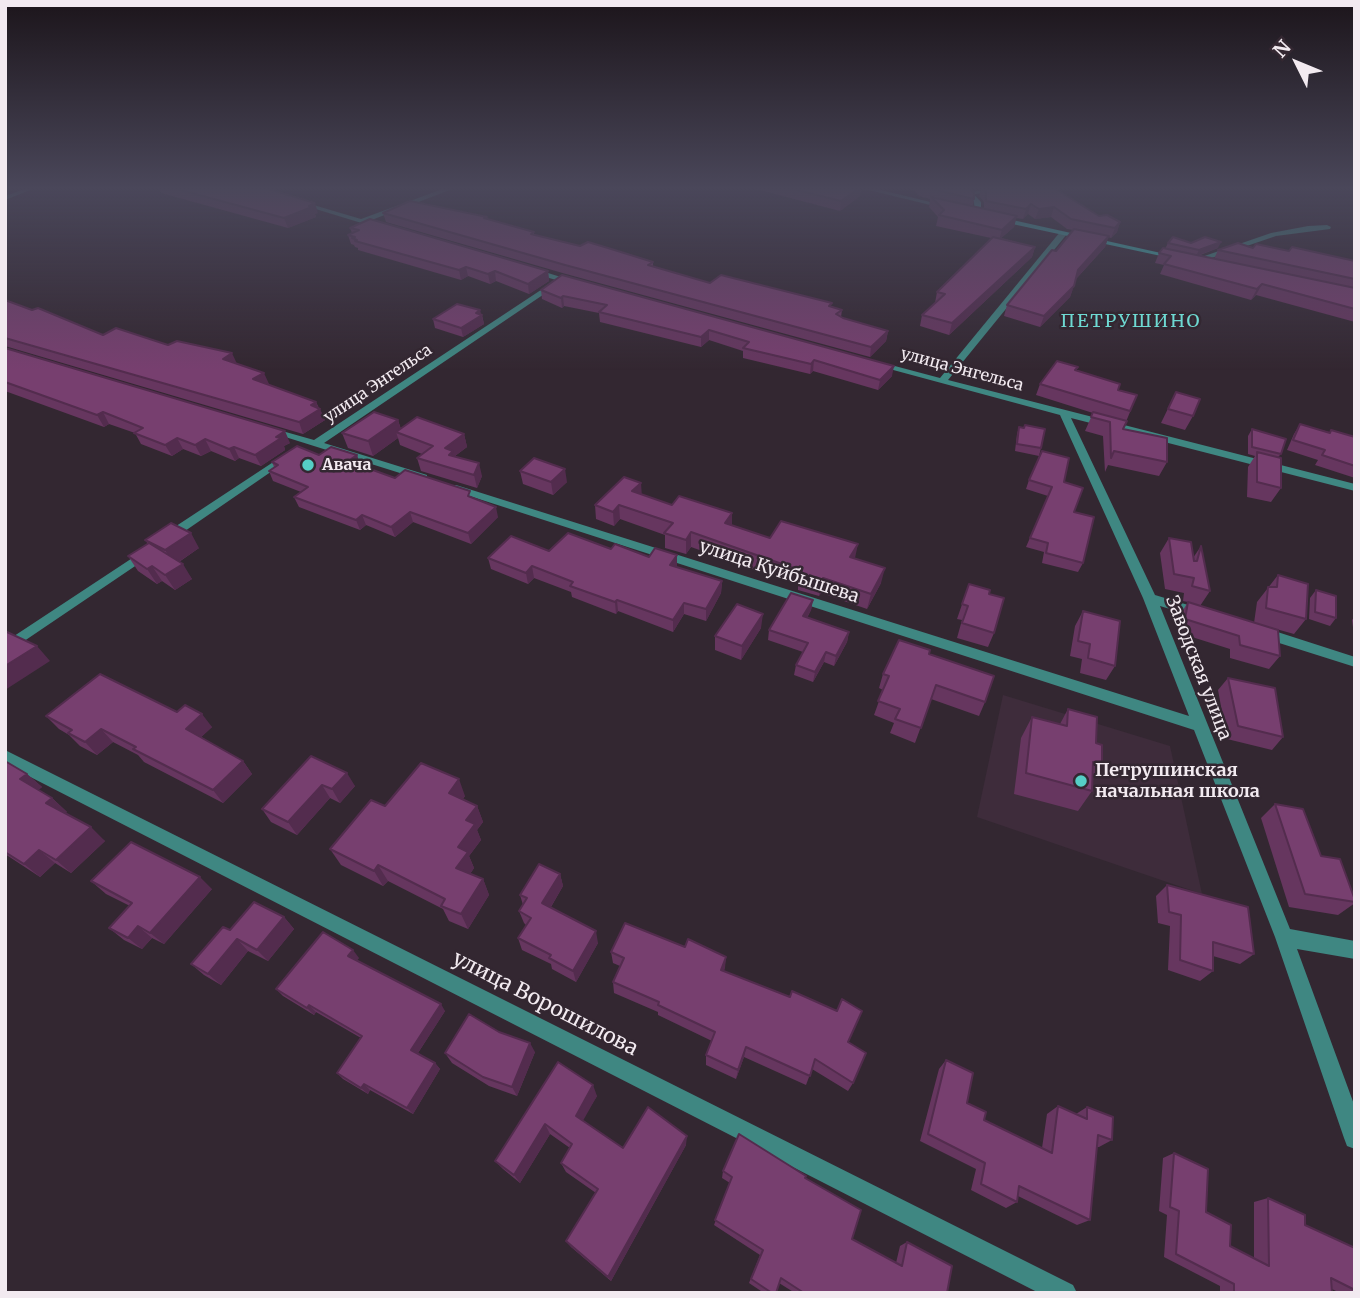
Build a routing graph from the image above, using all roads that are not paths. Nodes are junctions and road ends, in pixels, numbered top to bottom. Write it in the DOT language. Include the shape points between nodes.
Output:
graph roads {
  1 [pos="1051,249"];
  2 [pos="1134,249"];
  3 [pos="1229,249"];
  4 [pos="1194,261"];
  5 [pos="1208,264"];
  6 [pos="522,267"];
  7 [pos="562,279"];
  8 [pos="588,286"];
  9 [pos="863,360"];
  10 [pos="942,381"];
  11 [pos="1065,415"];
  12 [pos="255,426"];
  13 [pos="312,443"];
  14 [pos="1355,488"];
  15 [pos="1150,598"];
  16 [pos="1216,618"];
  17 [pos="1242,625"];
  18 [pos="5,649"];
  19 [pos="1355,662"];
  20 [pos="1199,725"];
  21 [pos="5,756"];
  22 [pos="1284,937"];
  23 [pos="1355,950"];
  24 [pos="1355,1138"];
  25 [pos="1065,1293"];
  1 -- 10 [label="street"];
  2 -- 4 [label="street"];
  3 -- 4 [label="street"];
  4 -- 5 [label="street"];
  6 -- 7 [label="street"];
  7 -- 8 [label="street"];
  7 -- 13 [label="street, улица Энгельса"];
  9 -- 10 [label="street, улица Энгельса"];
  10 -- 11 [label="street, улица Энгельса"];
  11 -- 14 [label="street, улица Энгельса"];
  11 -- 15 [label="street, Заводская улица"];
  12 -- 13 [label="street, улица Куйбышева"];
  13 -- 18 [label="street"];
  13 -- 20 [label="street, улица Куйбышева"];
  15 -- 16 [label="street"];
  15 -- 20 [label="street, Заводская улица"];
  17 -- 19 [label="street"];
  20 -- 22 [label="street, Заводская улица"];
  21 -- 25 [label="street, улица Ворошилова"];
  22 -- 23 [label="street"];
  22 -- 24 [label="street, Заводская улица"];
}
